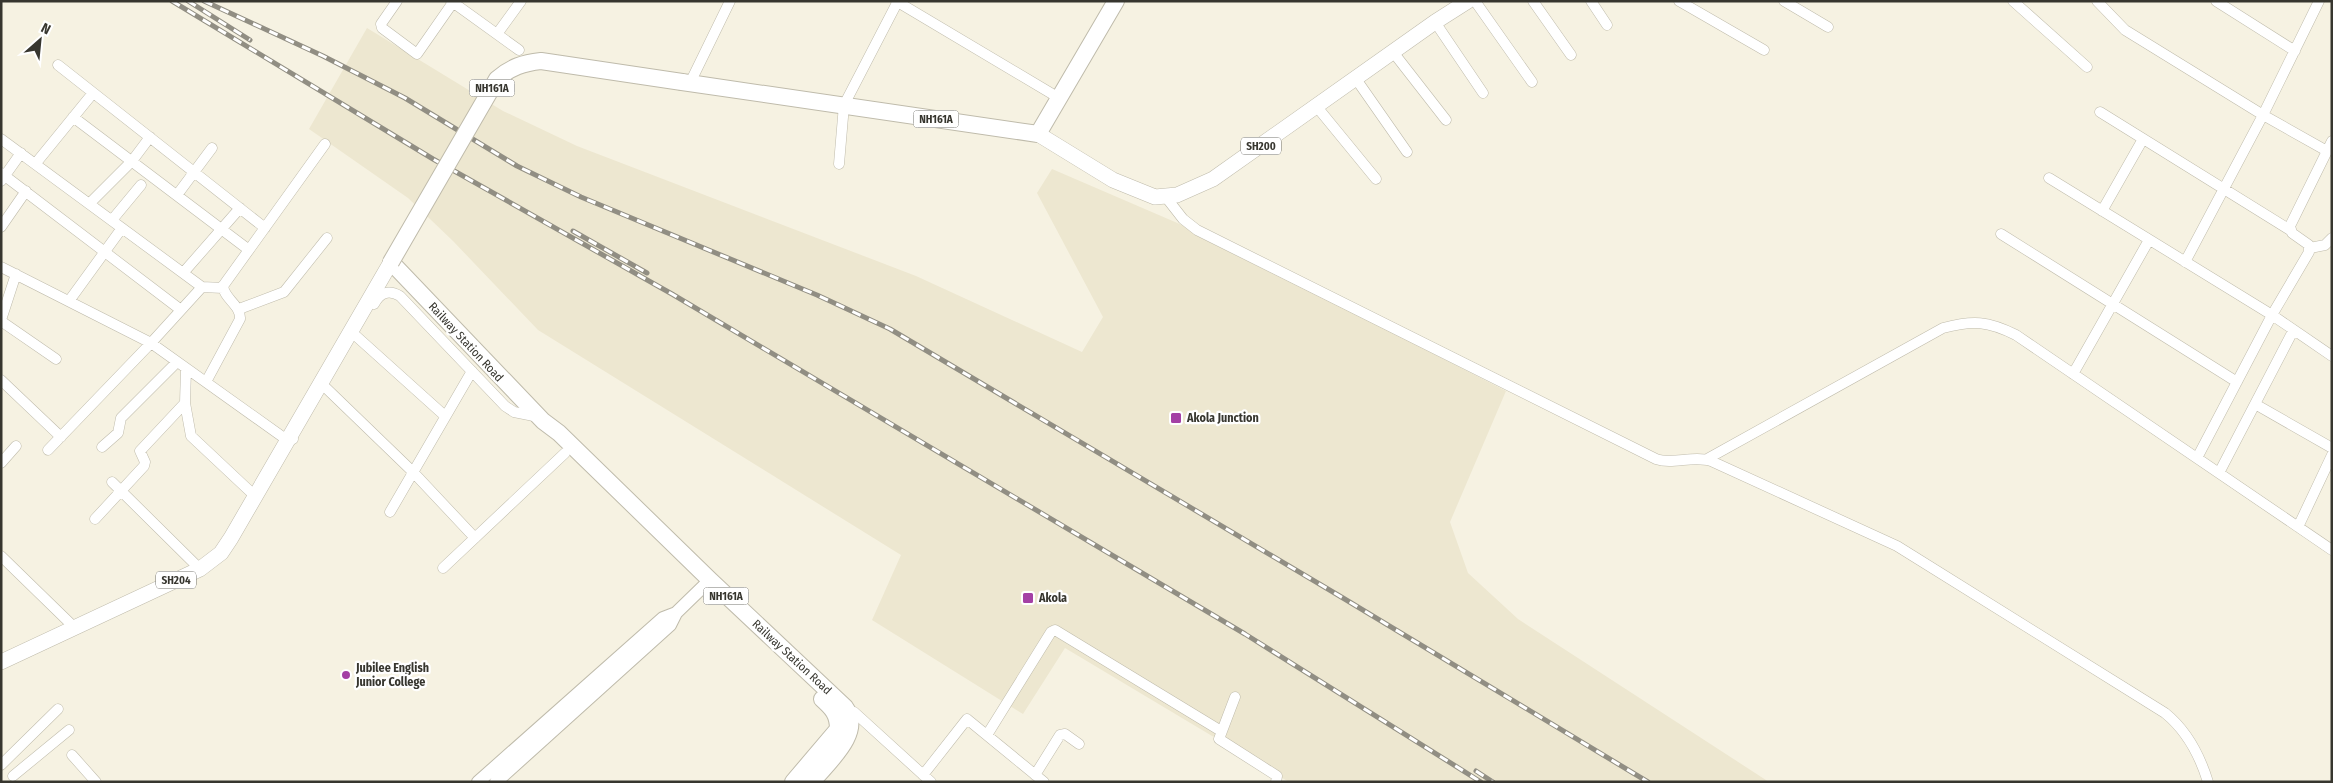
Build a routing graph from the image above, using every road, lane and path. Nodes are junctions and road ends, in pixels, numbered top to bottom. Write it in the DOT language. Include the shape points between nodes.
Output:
graph roads {
  1 [pos="397,1"];
  2 [pos="521,1"];
  3 [pos="730,1"];
  4 [pos="1116,1"];
  5 [pos="1468,1"];
  6 [pos="1475,1"];
  7 [pos="1532,1"];
  8 [pos="1591,1"];
  9 [pos="1679,1"];
  10 [pos="1784,1"];
  11 [pos="2013,1"];
  12 [pos="2097,1"];
  13 [pos="2216,1"];
  14 [pos="2319,1"];
  15 [pos="453,2"];
  16 [pos="897,2"];
  17 [pos="1435,22"];
  18 [pos="1607,25"];
  19 [pos="1828,27"];
  20 [pos="497,34"];
  21 [pos="519,50"];
  22 [pos="1764,50"];
  23 [pos="2294,51"];
  24 [pos="1393,52"];
  25 [pos="1571,55"];
  26 [pos="58,65"];
  27 [pos="2087,67"];
  28 [pos="1356,79"];
  29 [pos="686,82"];
  30 [pos="1532,82"];
  31 [pos="93,93"];
  32 [pos="1483,93"];
  33 [pos="1059,98"];
  34 [pos="844,105"];
  35 [pos="1317,106"];
  36 [pos="2100,112"];
  37 [pos="2263,115"];
  38 [pos="73,117"];
  39 [pos="1446,120"];
  40 [pos="1038,134"];
  41 [pos="150,137"];
  42 [pos="1,139"];
  43 [pos="2143,139"];
  44 [pos="325,144"];
  45 [pos="2329,146"];
  46 [pos="212,148"];
  47 [pos="1408,152"];
  48 [pos="21,153"];
  49 [pos="132,161"];
  50 [pos="36,163"];
  51 [pos="839,164"];
  52 [pos="195,173"];
  53 [pos="2,176"];
  54 [pos="2049,178"];
  55 [pos="1376,179"];
  56 [pos="141,185"];
  57 [pos="2225,190"];
  58 [pos="26,191"];
  59 [pos="177,195"];
  60 [pos="1165,196"];
  61 [pos="90,203"];
  62 [pos="240,208"];
  63 [pos="2102,211"];
  64 [pos="112,220"];
  65 [pos="1,227"];
  66 [pos="122,228"];
  67 [pos="265,228"];
  68 [pos="222,230"];
  69 [pos="2290,230"];
  70 [pos="2001,234"];
  71 [pos="327,238"];
  72 [pos="2332,238"];
  73 [pos="2149,240"];
  74 [pos="2310,248"];
  75 [pos="249,250"];
  76 [pos="104,252"];
  77 [pos="391,262"];
  78 [pos="2185,262"];
  79 [pos="1,267"];
  80 [pos="183,273"];
  81 [pos="16,274"];
  82 [pos="202,287"];
  83 [pos="223,288"];
  84 [pos="69,301"];
  85 [pos="2112,305"];
  86 [pos="239,309"];
  87 [pos="182,310"];
  88 [pos="2272,315"];
  89 [pos="1,320"];
  90 [pos="2293,330"];
  91 [pos="356,336"];
  92 [pos="152,343"];
  93 [pos="2332,356"];
  94 [pos="56,359"];
  95 [pos="177,362"];
  96 [pos="186,369"];
  97 [pos="472,371"];
  98 [pos="2073,374"];
  99 [pos="1,380"];
  100 [pos="206,382"];
  101 [pos="2237,382"];
  102 [pos="326,388"];
  103 [pos="185,403"];
  104 [pos="2255,404"];
  105 [pos="445,416"];
  106 [pos="541,419"];
  107 [pos="290,436"];
  108 [pos="61,437"];
  109 [pos="16,446"];
  110 [pos="102,447"];
  111 [pos="2332,448"];
  112 [pos="48,450"];
  113 [pos="565,453"];
  114 [pos="2332,456"];
  115 [pos="2197,458"];
  116 [pos="1707,459"];
  117 [pos="1,463"];
  118 [pos="413,472"];
  119 [pos="2219,473"];
  120 [pos="112,482"];
  121 [pos="120,491"];
  122 [pos="255,496"];
  123 [pos="390,512"];
  124 [pos="95,519"];
  125 [pos="2298,526"];
  126 [pos="475,538"];
  127 [pos="2332,550"];
  128 [pos="1,556"];
  129 [pos="443,568"];
  130 [pos="200,569"];
  131 [pos="706,584"];
  132 [pos="76,629"];
  133 [pos="1,662"];
  134 [pos="1236,697"];
  135 [pos="58,709"];
  136 [pos="567,709"];
  137 [pos="844,716"];
  138 [pos="69,730"];
  139 [pos="1221,732"];
  140 [pos="987,735"];
  141 [pos="1079,744"];
  142 [pos="72,755"];
  143 [pos="1,766"];
  144 [pos="1035,775"];
  145 [pos="16,779"];
  146 [pos="927,779"];
  147 [pos="96,782"];
  148 [pos="478,782"];
  149 [pos="496,782"];
  150 [pos="793,782"];
  151 [pos="812,782"];
  152 [pos="1044,782"];
  153 [pos="1276,782"];
  154 [pos="2208,782"];
  1 -- 15 [label="street" via="381,24 382,28 417,54"];
  2 -- 20 [label="street"];
  3 -- 29 [label="street"];
  4 -- 33 [label="highway"];
  5 -- 17 [label="main road, SH200"];
  6 -- 30 [label="street"];
  7 -- 25 [label="street"];
  8 -- 18 [label="street"];
  9 -- 22 [label="street"];
  10 -- 19 [label="street"];
  11 -- 27 [label="street"];
  12 -- 37 [label="street" via="2125,30"];
  13 -- 23 [label="street"];
  14 -- 23 [label="street"];
  15 -- 20 [label="street"];
  16 -- 33 [label="street"];
  16 -- 34 [label="street"];
  17 -- 24 [label="main road, SH200"];
  17 -- 32 [label="street"];
  20 -- 21 [label="street"];
  23 -- 37 [label="street"];
  24 -- 28 [label="main road, SH200"];
  24 -- 39 [label="street"];
  26 -- 31 [label="street"];
  28 -- 35 [label="main road, SH200"];
  28 -- 47 [label="street"];
  29 -- 34 [label="highway, NH161A"];
  29 -- 77 [label="highway, NH161A, bridge" via="541,61 508,70 497,79"];
  31 -- 38 [label="street"];
  31 -- 41 [label="street"];
  33 -- 40 [label="highway"];
  34 -- 40 [label="highway, NH161A"];
  34 -- 51 [label="street"];
  35 -- 55 [label="street"];
  35 -- 60 [label="main road, SH200" via="1213,179 1177,195"];
  36 -- 43 [label="street"];
  37 -- 45 [label="street"];
  37 -- 57 [label="street"];
  38 -- 49 [label="street"];
  38 -- 50 [label="street"];
  40 -- 60 [label="main road, SH200" via="1113,180 1155,197"];
  41 -- 49 [label="street"];
  41 -- 52 [label="street"];
  42 -- 48 [label="street"];
  43 -- 57 [label="street"];
  43 -- 63 [label="street"];
  44 -- 67 [label="street"];
  45 -- 69 [label="street"];
  46 -- 52 [label="street"];
  48 -- 50 [label="street"];
  48 -- 53 [label="street"];
  49 -- 59 [label="street"];
  49 -- 61 [label="street"];
  50 -- 61 [label="street"];
  52 -- 59 [label="street"];
  52 -- 62 [label="street"];
  53 -- 58 [label="street"];
  54 -- 63 [label="street"];
  56 -- 64 [label="street"];
  57 -- 69 [label="street"];
  57 -- 78 [label="street"];
  58 -- 65 [label="street"];
  58 -- 76 [label="street"];
  59 -- 68 [label="street"];
  60 -- 116 [label="street" via="1183,219 1197,230 1656,459"];
  61 -- 64 [label="street"];
  62 -- 67 [label="street"];
  62 -- 68 [label="street"];
  63 -- 73 [label="street"];
  64 -- 66 [label="street"];
  66 -- 76 [label="street"];
  66 -- 80 [label="street"];
  67 -- 75 [label="street"];
  68 -- 75 [label="street"];
  68 -- 80 [label="street"];
  69 -- 74 [label="street"];
  70 -- 85 [label="street"];
  71 -- 86 [label="street" via="284,292"];
  72 -- 74 [label="street" via="2325,245"];
  73 -- 78 [label="street"];
  73 -- 85 [label="street"];
  74 -- 88 [label="street"];
  75 -- 83 [label="street"];
  76 -- 84 [label="street"];
  76 -- 87 [label="street"];
  77 -- 106 [label="highway, Railway Station Road / NH161A"];
  77 -- 107 [label="main road, SH204"];
  78 -- 88 [label="street"];
  79 -- 81 [label="street"];
  80 -- 82 [label="street"];
  81 -- 84 [label="street"];
  81 -- 89 [label="street"];
  82 -- 83 [label="street"];
  82 -- 87 [label="street"];
  83 -- 86 [label="street"];
  84 -- 92 [label="street"];
  85 -- 98 [label="street"];
  85 -- 101 [label="street"];
  86 -- 100 [label="street" via="240,319"];
  87 -- 92 [label="street"];
  88 -- 90 [label="street"];
  88 -- 101 [label="street"];
  89 -- 94 [label="street"];
  90 -- 93 [label="street"];
  90 -- 104 [label="street"];
  91 -- 97 [label="street" via="380,295 395,293"];
  91 -- 102 [label="street"];
  91 -- 105 [label="street"];
  92 -- 95 [label="street"];
  92 -- 108 [label="street"];
  95 -- 96 [label="street"];
  95 -- 110 [label="street" via="121,418 118,433"];
  96 -- 100 [label="street"];
  96 -- 103 [label="street"];
  97 -- 105 [label="street"];
  97 -- 106 [label="street" via="509,409"];
  98 -- 115 [label="street"];
  98 -- 116 [label="street" via="2016,334 1982,322 1964,322 1943,328"];
  99 -- 108 [label="street"];
  100 -- 107 [label="street"];
  101 -- 115 [label="street"];
  102 -- 107 [label="street" via="295,438"];
  102 -- 118 [label="street"];
  103 -- 121 [label="street" via="140,451 144,466"];
  103 -- 122 [label="street" via="194,441"];
  104 -- 111 [label="street"];
  104 -- 119 [label="street"];
  105 -- 118 [label="street"];
  106 -- 113 [label="highway, Railway Station Road / NH161A" via="551,440"];
  106 -- 131 [label="highway, Railway Station Road / NH161A" via="559,433"];
  107 -- 122 [label="main road, SH204"];
  108 -- 112 [label="street"];
  109 -- 117 [label="street"];
  113 -- 126 [label="street"];
  113 -- 131 [label="highway, Railway Station Road / NH161A"];
  114 -- 125 [label="street"];
  115 -- 119 [label="street"];
  116 -- 154 [label="street" via="1897,546 2165,713 2202,761"];
  118 -- 123 [label="street"];
  118 -- 126 [label="street"];
  119 -- 125 [label="street"];
  120 -- 121 [label="street"];
  121 -- 124 [label="street"];
  121 -- 130 [label="street"];
  122 -- 130 [label="main road, SH204" via="220,553"];
  125 -- 127 [label="street"];
  126 -- 129 [label="street"];
  128 -- 132 [label="street"];
  130 -- 132 [label="main road, SH204"];
  131 -- 136 [label="street" via="676,612 662,618"];
  131 -- 137 [label="highway, Railway Station Road / NH161A" via="845,707"];
  132 -- 133 [label="main road, SH204"];
  134 -- 139 [label="street"];
  135 -- 143 [label="street"];
  136 -- 148 [label="street"];
  136 -- 149 [label="street"];
  137 -- 146 [label="street" via="854,712"];
  137 -- 150 [label="highway" via="835,733"];
  137 -- 151 [label="highway" via="850,733"];
  138 -- 145 [label="street"];
  139 -- 140 [label="street" via="1055,630"];
  139 -- 153 [label="street" via="1220,740 1277,776"];
  140 -- 144 [label="street"];
  140 -- 146 [label="street" via="967,719"];
  141 -- 144 [label="street" via="1065,734 1060,735"];
  142 -- 147 [label="street"];
  143 -- 145 [label="street"];
  144 -- 152 [label="street"];
}
